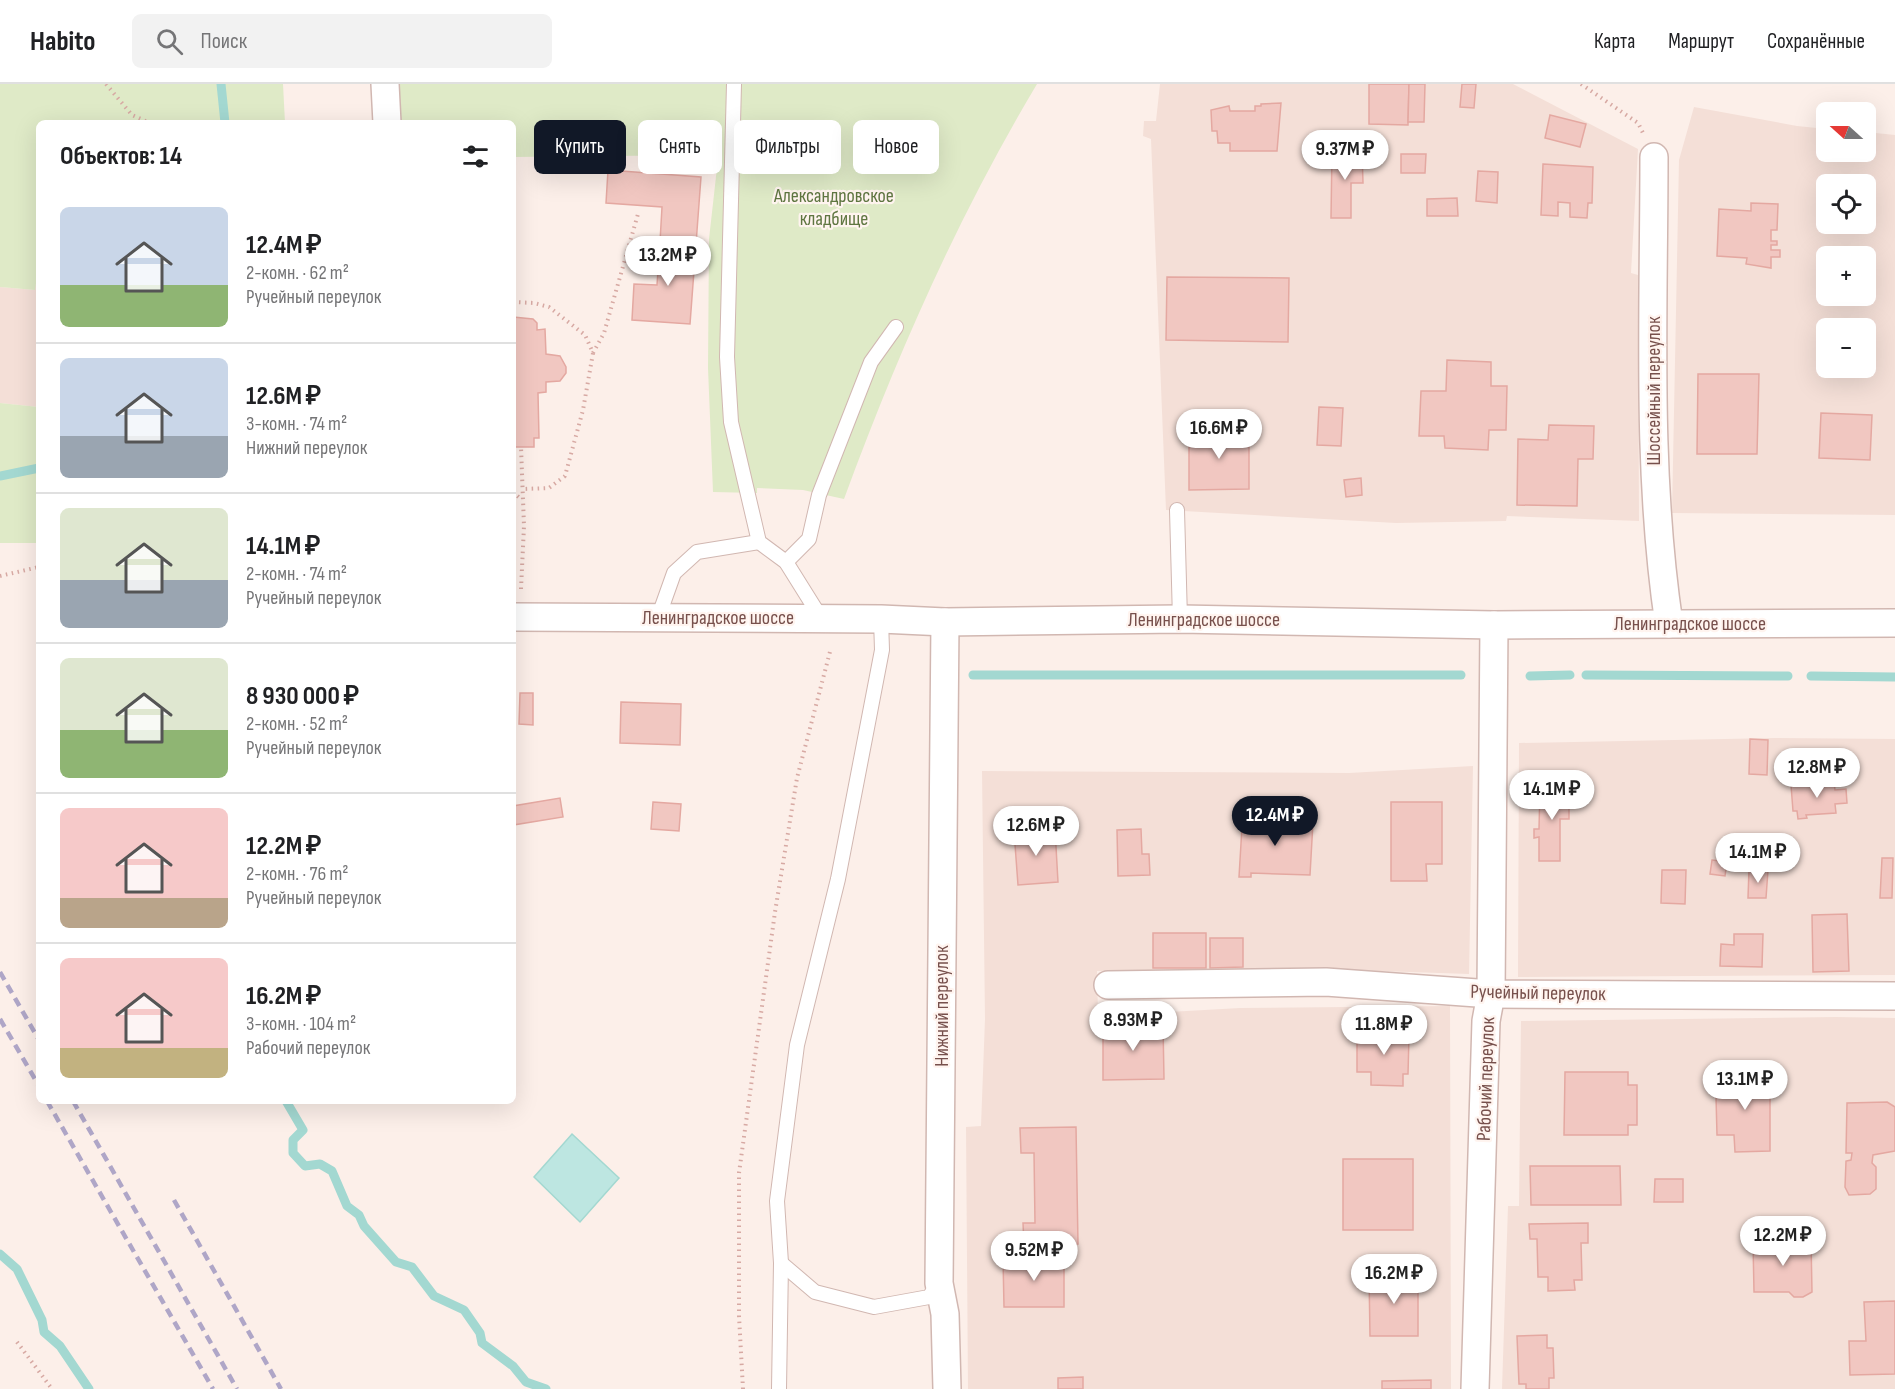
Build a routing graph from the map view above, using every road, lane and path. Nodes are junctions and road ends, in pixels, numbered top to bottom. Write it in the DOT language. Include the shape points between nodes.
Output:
graph roads {
  1 [pos="106,84"];
  2 [pos="385,84"];
  3 [pos="734,84"];
  4 [pos="1581,84"];
  5 [pos="143,120"];
  6 [pos="387,120"];
  7 [pos="1654,157"];
  8 [pos="638,214"];
  9 [pos="516,302"];
  10 [pos="896,327"];
  11 [pos="593,353"];
  12 [pos="521,447"];
  13 [pos="523,489"];
  14 [pos="516,495"];
  15 [pos="523,501"];
  16 [pos="1177,510"];
  17 [pos="759,542"];
  18 [pos="786,562"];
  19 [pos="36,568"];
  20 [pos="0,576"];
  21 [pos="516,617"];
  22 [pos="658,618"];
  23 [pos="830,618"];
  24 [pos="881,619"];
  25 [pos="1180,619"];
  26 [pos="945,622"];
  27 [pos="1895,623"];
  28 [pos="1669,624"];
  29 [pos="1494,625"];
  30 [pos="1108,985"];
  31 [pos="1491,994"];
  32 [pos="1895,996"];
  33 [pos="781,1263"];
  34 [pos="939,1283"];
  35 [pos="17,1342"];
  36 [pos="52,1389"];
  37 [pos="743,1389"];
  38 [pos="779,1389"];
  39 [pos="947,1389"];
  40 [pos="1475,1389"];
  1 -- 5 [label="path" via="132,115"];
  2 -- 6 [label="street"];
  3 -- 17 [label="lane" via="727,357 731,422"];
  4 -- 7 [label="path" via="1638,123"];
  7 -- 28 [label="street, Шоссейный переулок" via="1654,483"];
  8 -- 11 [label="path" via="604,333"];
  9 -- 11 [label="path" via="549,307 585,335"];
  10 -- 18 [label="lane" via="871,362 819,495 809,538"];
  11 -- 13 [label="path" via="565,476 549,488"];
  12 -- 13 [label="path"];
  13 -- 15 [label="path"];
  14 -- 15 [label="path"];
  15 -- 21 [label="path"];
  16 -- 25 [label="lane"];
  17 -- 18 [label="lane"];
  17 -- 22 [label="lane" via="697,552 674,573"];
  18 -- 23 [label="lane"];
  19 -- 20 [label="path"];
  21 -- 22 [label="street, Ленинградское шоссе"];
  22 -- 23 [label="street, Ленинградское шоссе"];
  23 -- 24 [label="street, Ленинградское шоссе"];
  23 -- 37 [label="path" via="797,778 775,912 739,1173"];
  24 -- 26 [label="street, Ленинградское шоссе"];
  24 -- 33 [label="lane" via="882,650 838,879 797,1045 777,1201"];
  25 -- 26 [label="street, Ленинградское шоссе"];
  25 -- 29 [label="street, Ленинградское шоссе"];
  26 -- 34 [label="street, Нижний переулок"];
  27 -- 28 [label="street, Ленинградское шоссе"];
  28 -- 29 [label="street, Ленинградское шоссе"];
  29 -- 31 [label="street, Рабочий переулок"];
  30 -- 31 [label="street, Ручейный переулок" via="1326,982"];
  31 -- 32 [label="street, Ручейный переулок"];
  31 -- 40 [label="street, Рабочий переулок" via="1486,1021"];
  33 -- 34 [label="lane" via="815,1292 874,1307 929,1297"];
  33 -- 38 [label="lane"];
  34 -- 39 [label="street, Нижний переулок" via="945,1314"];
  35 -- 36 [label="path"];
}
